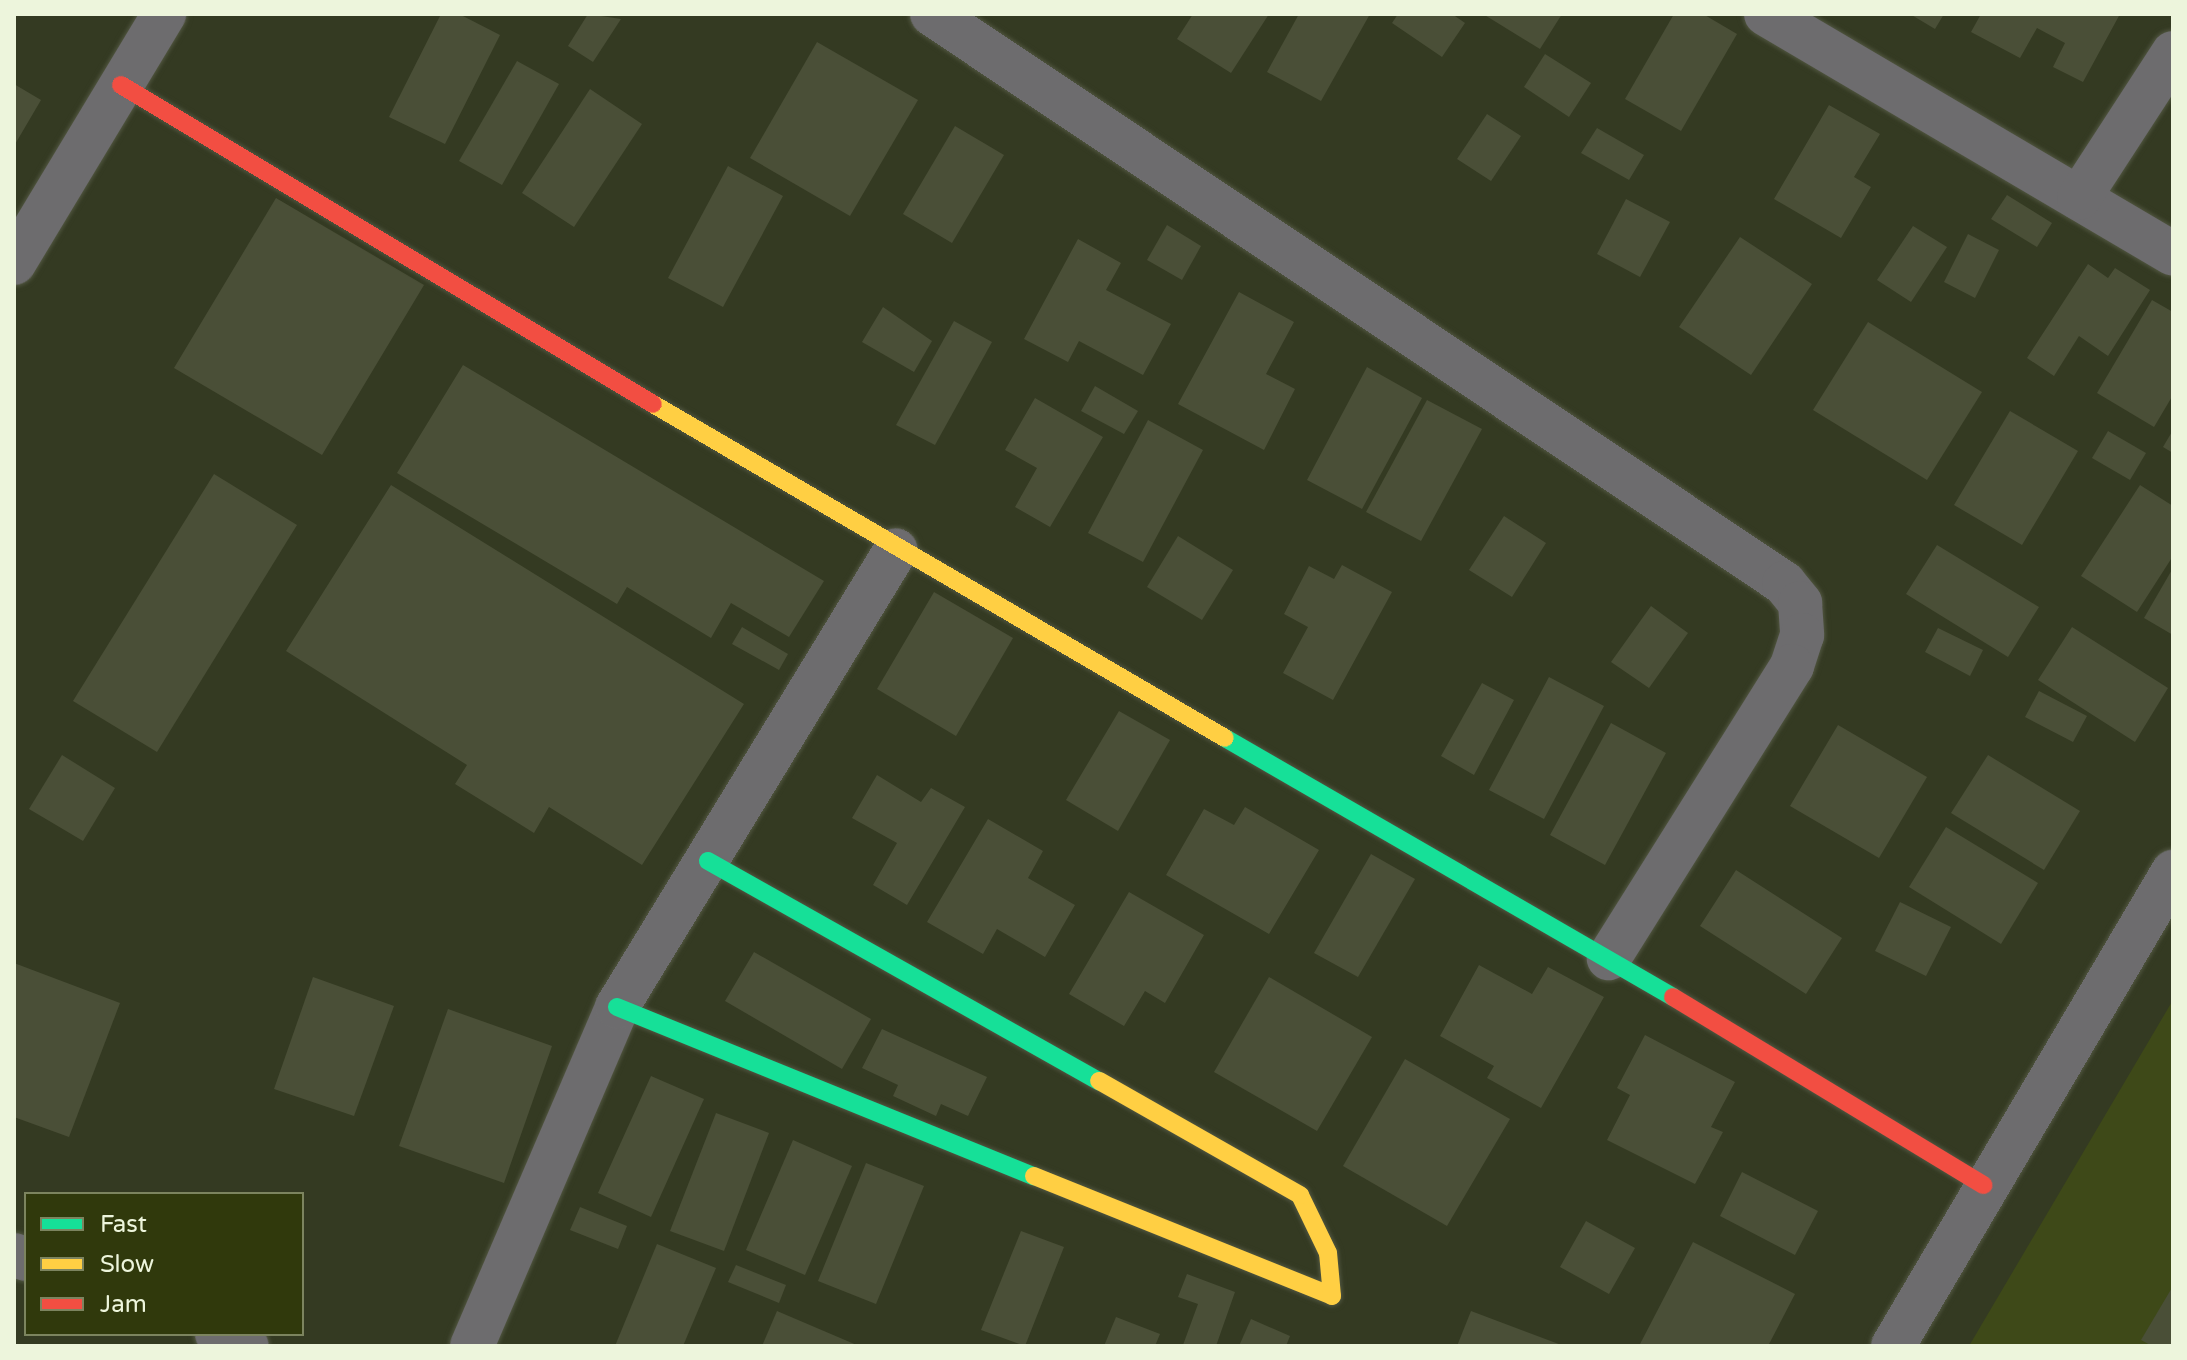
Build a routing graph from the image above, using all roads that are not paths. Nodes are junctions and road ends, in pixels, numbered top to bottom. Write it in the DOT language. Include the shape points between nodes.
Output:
graph roads {
  1 [pos="164,14"];
  2 [pos="932,14"];
  3 [pos="1766,14"];
  4 [pos="2173,53"];
  5 [pos="121,85"];
  6 [pos="2079,198"];
  7 [pos="2173,254"];
  8 [pos="14,263"];
  9 [pos="896,550"];
  10 [pos="708,861"];
  11 [pos="2173,872"];
  12 [pos="1609,958"];
  13 [pos="617,1007"];
  14 [pos="1984,1185"];
  15 [pos="222,1336"];
  16 [pos="247,1346"];
  17 [pos="472,1346"];
  18 [pos="1893,1346"];
  1 -- 5 [label="street"];
  2 -- 12 [label="street" via="1784,583 1800,603 1802,635 1792,666"];
  3 -- 6 [label="street"];
  4 -- 6 [label="street"];
  5 -- 8 [label="street"];
  5 -- 9 [label="street"];
  6 -- 7 [label="street"];
  9 -- 10 [label="street"];
  9 -- 12 [label="street"];
  10 -- 13 [label="street"];
  10 -- 13 [label="street" via="1300,1195 1328,1253 1332,1296"];
  11 -- 14 [label="street"];
  12 -- 14 [label="street"];
  13 -- 17 [label="street"];
  14 -- 18 [label="street"];
  15 -- 16 [label="street"];
}
